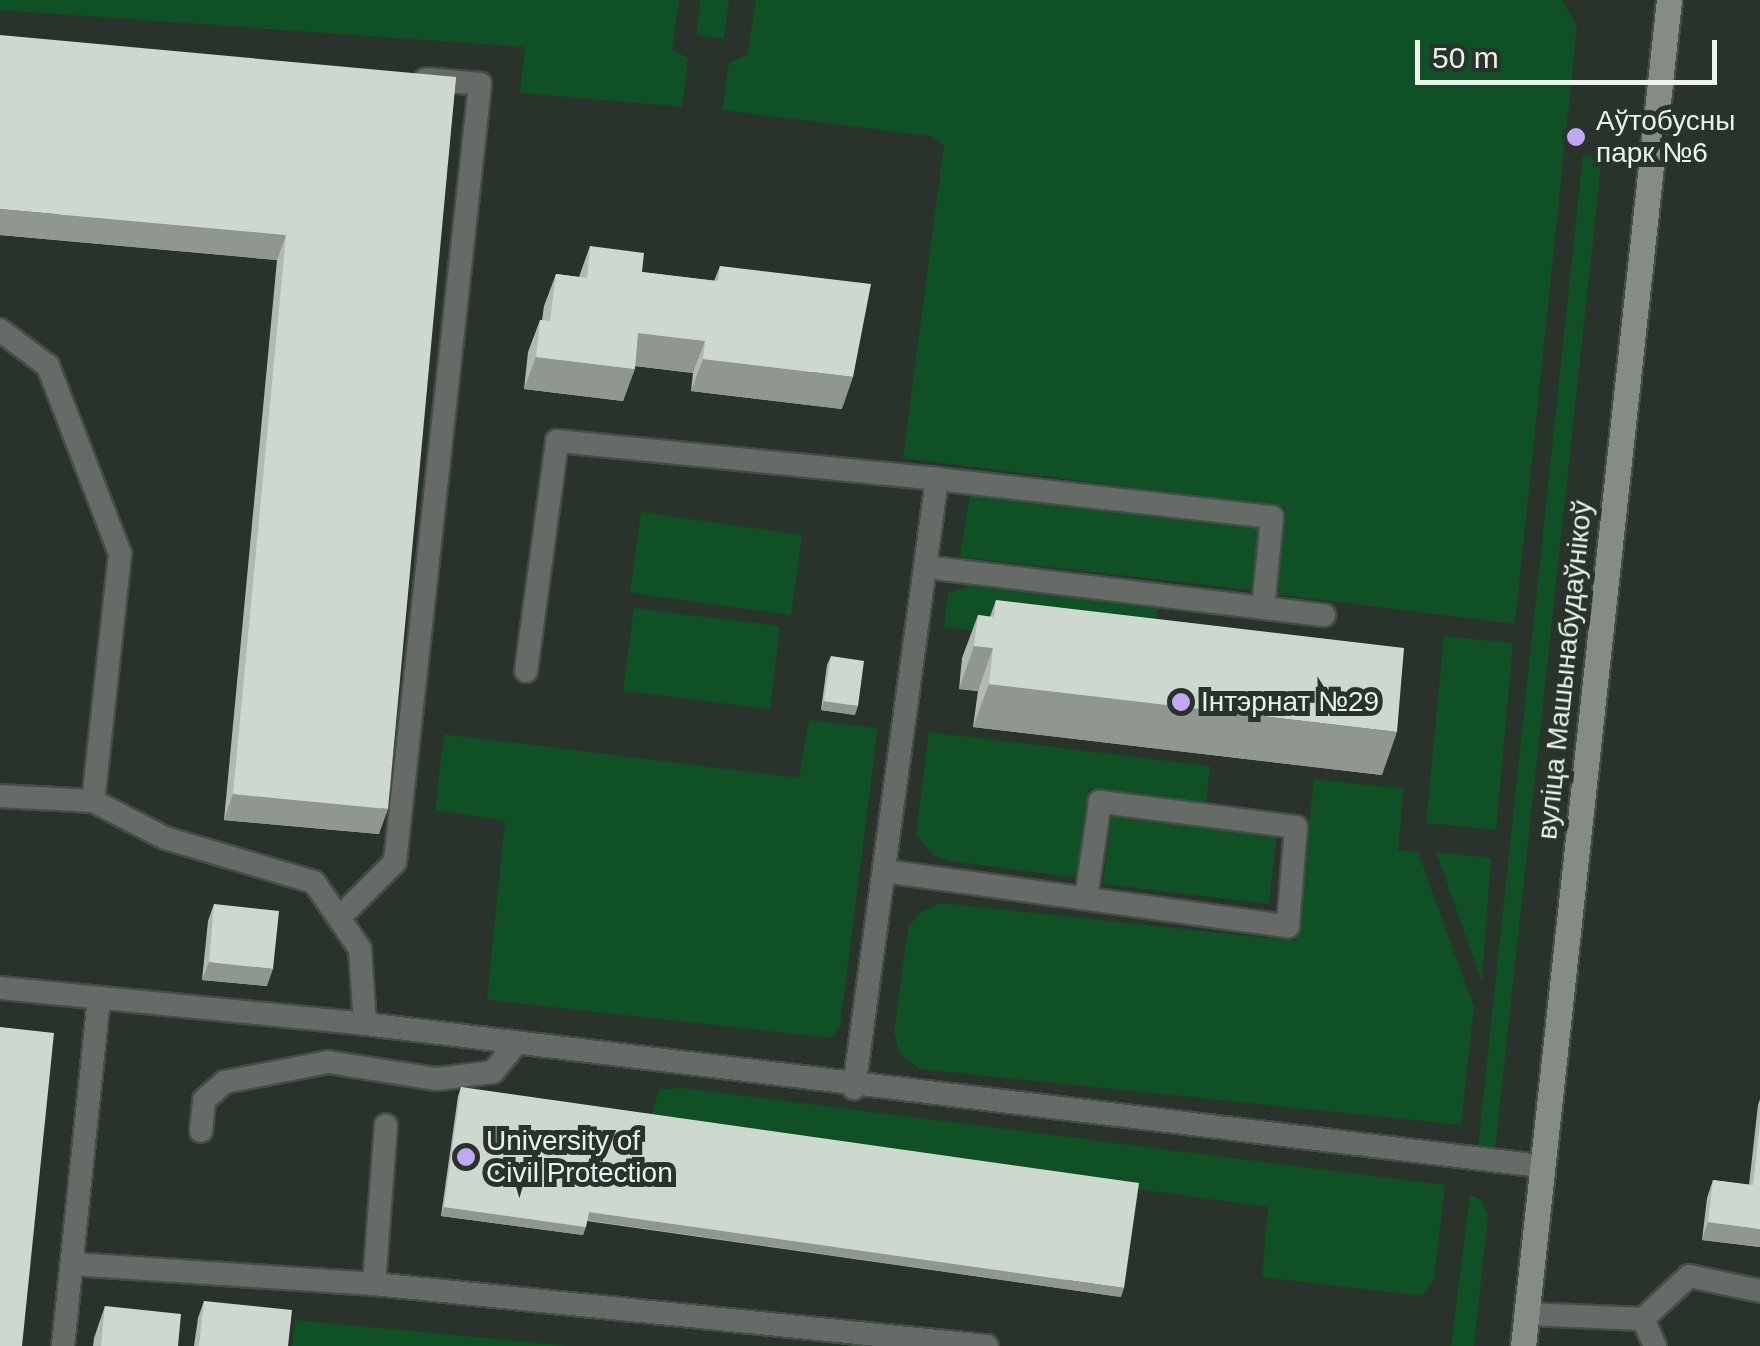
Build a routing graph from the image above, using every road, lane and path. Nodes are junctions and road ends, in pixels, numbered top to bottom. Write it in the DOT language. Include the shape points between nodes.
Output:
graph roads {
  1 [pos="1669,0"];
  2 [pos="403,77"];
  3 [pos="0,330"];
  4 [pos="936,479"];
  5 [pos="924,567"];
  6 [pos="1263,608"];
  7 [pos="1324,615"];
  8 [pos="526,671"];
  9 [pos="0,796"];
  10 [pos="94,801"];
  11 [pos="884,871"];
  12 [pos="1086,898"];
  13 [pos="339,918"];
  14 [pos="0,988"];
  15 [pos="99,998"];
  16 [pos="365,1024"];
  17 [pos="516,1044"];
  18 [pos="854,1088"];
  19 [pos="386,1125"];
  20 [pos="201,1130"];
  21 [pos="1541,1166"];
  22 [pos="72,1264"];
  23 [pos="374,1284"];
  24 [pos="1760,1291"];
  25 [pos="1526,1314"];
  26 [pos="1643,1319"];
  27 [pos="842,1338"];
  28 [pos="63,1346"];
  29 [pos="987,1346"];
  30 [pos="1523,1346"];
  31 [pos="1654,1346"];
  1 -- 21 [label="main road, вуліца Машынабудаўнікоў"];
  2 -- 13 [label="lane" via="480,84 395,862"];
  3 -- 10 [label="lane" via="48,366 120,554"];
  4 -- 5 [label="lane"];
  4 -- 6 [label="lane" via="1272,518"];
  4 -- 8 [label="lane" via="556,441"];
  5 -- 6 [label="lane"];
  5 -- 11 [label="lane"];
  6 -- 7 [label="lane"];
  9 -- 10 [label="lane"];
  10 -- 13 [label="lane" via="165,838 314,882"];
  11 -- 12 [label="lane"];
  11 -- 18 [label="lane"];
  12 -- 12 [label="lane" via="1288,926 1296,826 1100,802"];
  13 -- 16 [label="lane" via="360,948"];
  14 -- 15 [label="lane"];
  15 -- 16 [label="lane"];
  15 -- 22 [label="lane"];
  16 -- 17 [label="lane"];
  17 -- 18 [label="lane"];
  17 -- 20 [label="lane" via="493,1072 436,1078 328,1062 226,1082 204,1100"];
  18 -- 21 [label="lane"];
  19 -- 23 [label="lane"];
  21 -- 25 [label="main road, вуліца Машынабудаўнікоў"];
  22 -- 23 [label="lane"];
  22 -- 28 [label="lane"];
  23 -- 27 [label="lane"];
  24 -- 26 [label="lane" via="1689,1276"];
  25 -- 26 [label="lane"];
  25 -- 30 [label="main road, вуліца Машынабудаўнікоў"];
  26 -- 31 [label="lane"];
  27 -- 29 [label="lane"];
}
